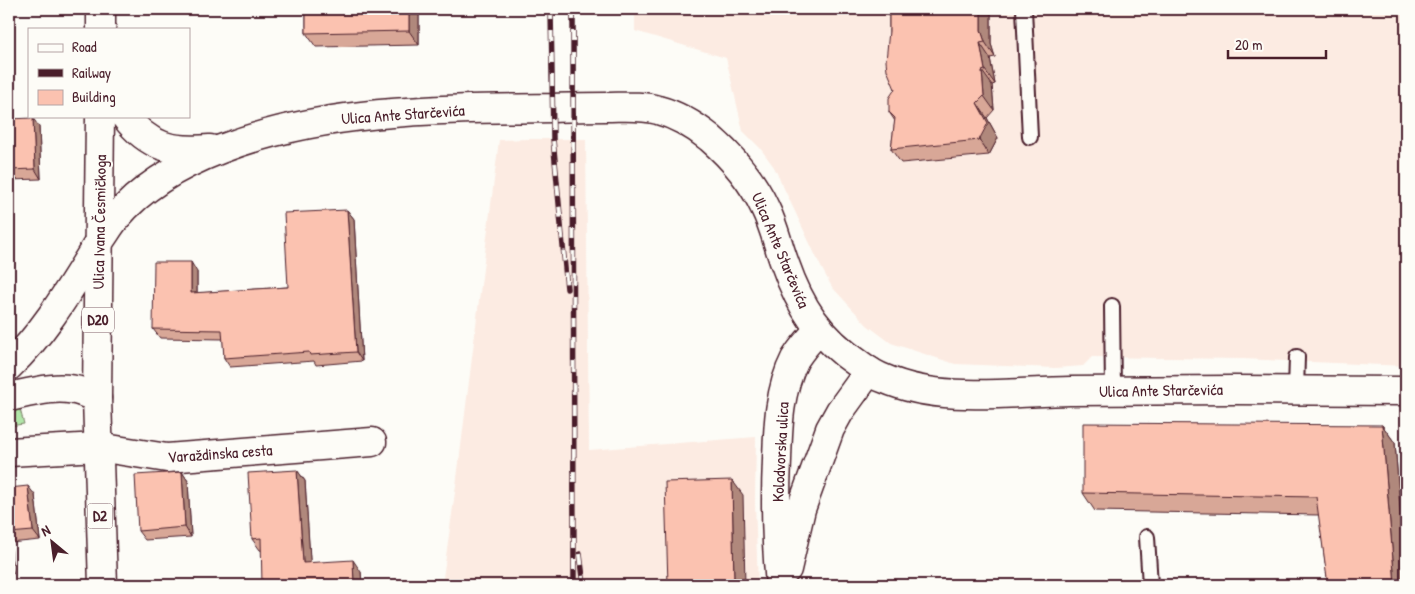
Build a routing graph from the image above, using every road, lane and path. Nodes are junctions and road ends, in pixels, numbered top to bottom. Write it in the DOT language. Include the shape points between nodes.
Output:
graph roads {
  1 [pos="101,9"];
  2 [pos="1024,9"];
  3 [pos="101,28"];
  4 [pos="100,118"];
  5 [pos="126,118"];
  6 [pos="1030,137"];
  7 [pos="222,148"];
  8 [pos="99,242"];
  9 [pos="1112,306"];
  10 [pos="819,330"];
  11 [pos="1297,357"];
  12 [pos="9,366"];
  13 [pos="869,371"];
  14 [pos="1296,390"];
  15 [pos="1113,391"];
  16 [pos="1406,391"];
  17 [pos="9,397"];
  18 [pos="97,398"];
  19 [pos="372,442"];
  20 [pos="98,447"];
  21 [pos="9,452"];
  22 [pos="1147,537"];
  23 [pos="103,585"];
  24 [pos="782,585"];
  25 [pos="1150,585"];
  1 -- 3 [label="main road"];
  2 -- 6 [label="lane"];
  4 -- 8 [label="main road, Ulica Ivana Česmičkoga / D20"];
  5 -- 7 [label="main road, Ulica Ante Starčevića" via="133,127 158,144 174,150"];
  7 -- 8 [label="main road, Ulica Ante Starčevića" via="152,184 117,217"];
  7 -- 10 [label="main road, Ulica Ante Starčevića" via="286,128 386,113 634,106 658,110 683,120 706,135 741,169 756,189 794,287"];
  8 -- 12 [label="main road, Ulica Ante Starčevića" via="38,332"];
  8 -- 18 [label="main road, Ulica Ivana Česmičkoga / D20"];
  9 -- 15 [label="lane"];
  10 -- 13 [label="main road, Ulica Ante Starčevića"];
  10 -- 24 [label="main road, Kolodvorska ulica" via="796,360 780,408 776,549"];
  11 -- 14 [label="lane"];
  13 -- 15 [label="main road, Ulica Ante Starčevića" via="915,389 955,394"];
  13 -- 24 [label="main road, Kolodvorska ulica" via="830,429 801,509"];
  14 -- 15 [label="main road, Ulica Ante Starčevića"];
  14 -- 16 [label="main road, Ulica Ante Starčevića"];
  17 -- 18 [label="main road" via="65,389"];
  18 -- 20 [label="main road, Ulica Ivana Česmičkoga / D2"];
  19 -- 20 [label="main road, Varaždinska cesta" via="167,458"];
  20 -- 21 [label="main road, Varaždinska cesta"];
  20 -- 23 [label="main road, D2"];
  22 -- 25 [label="lane"];
}
